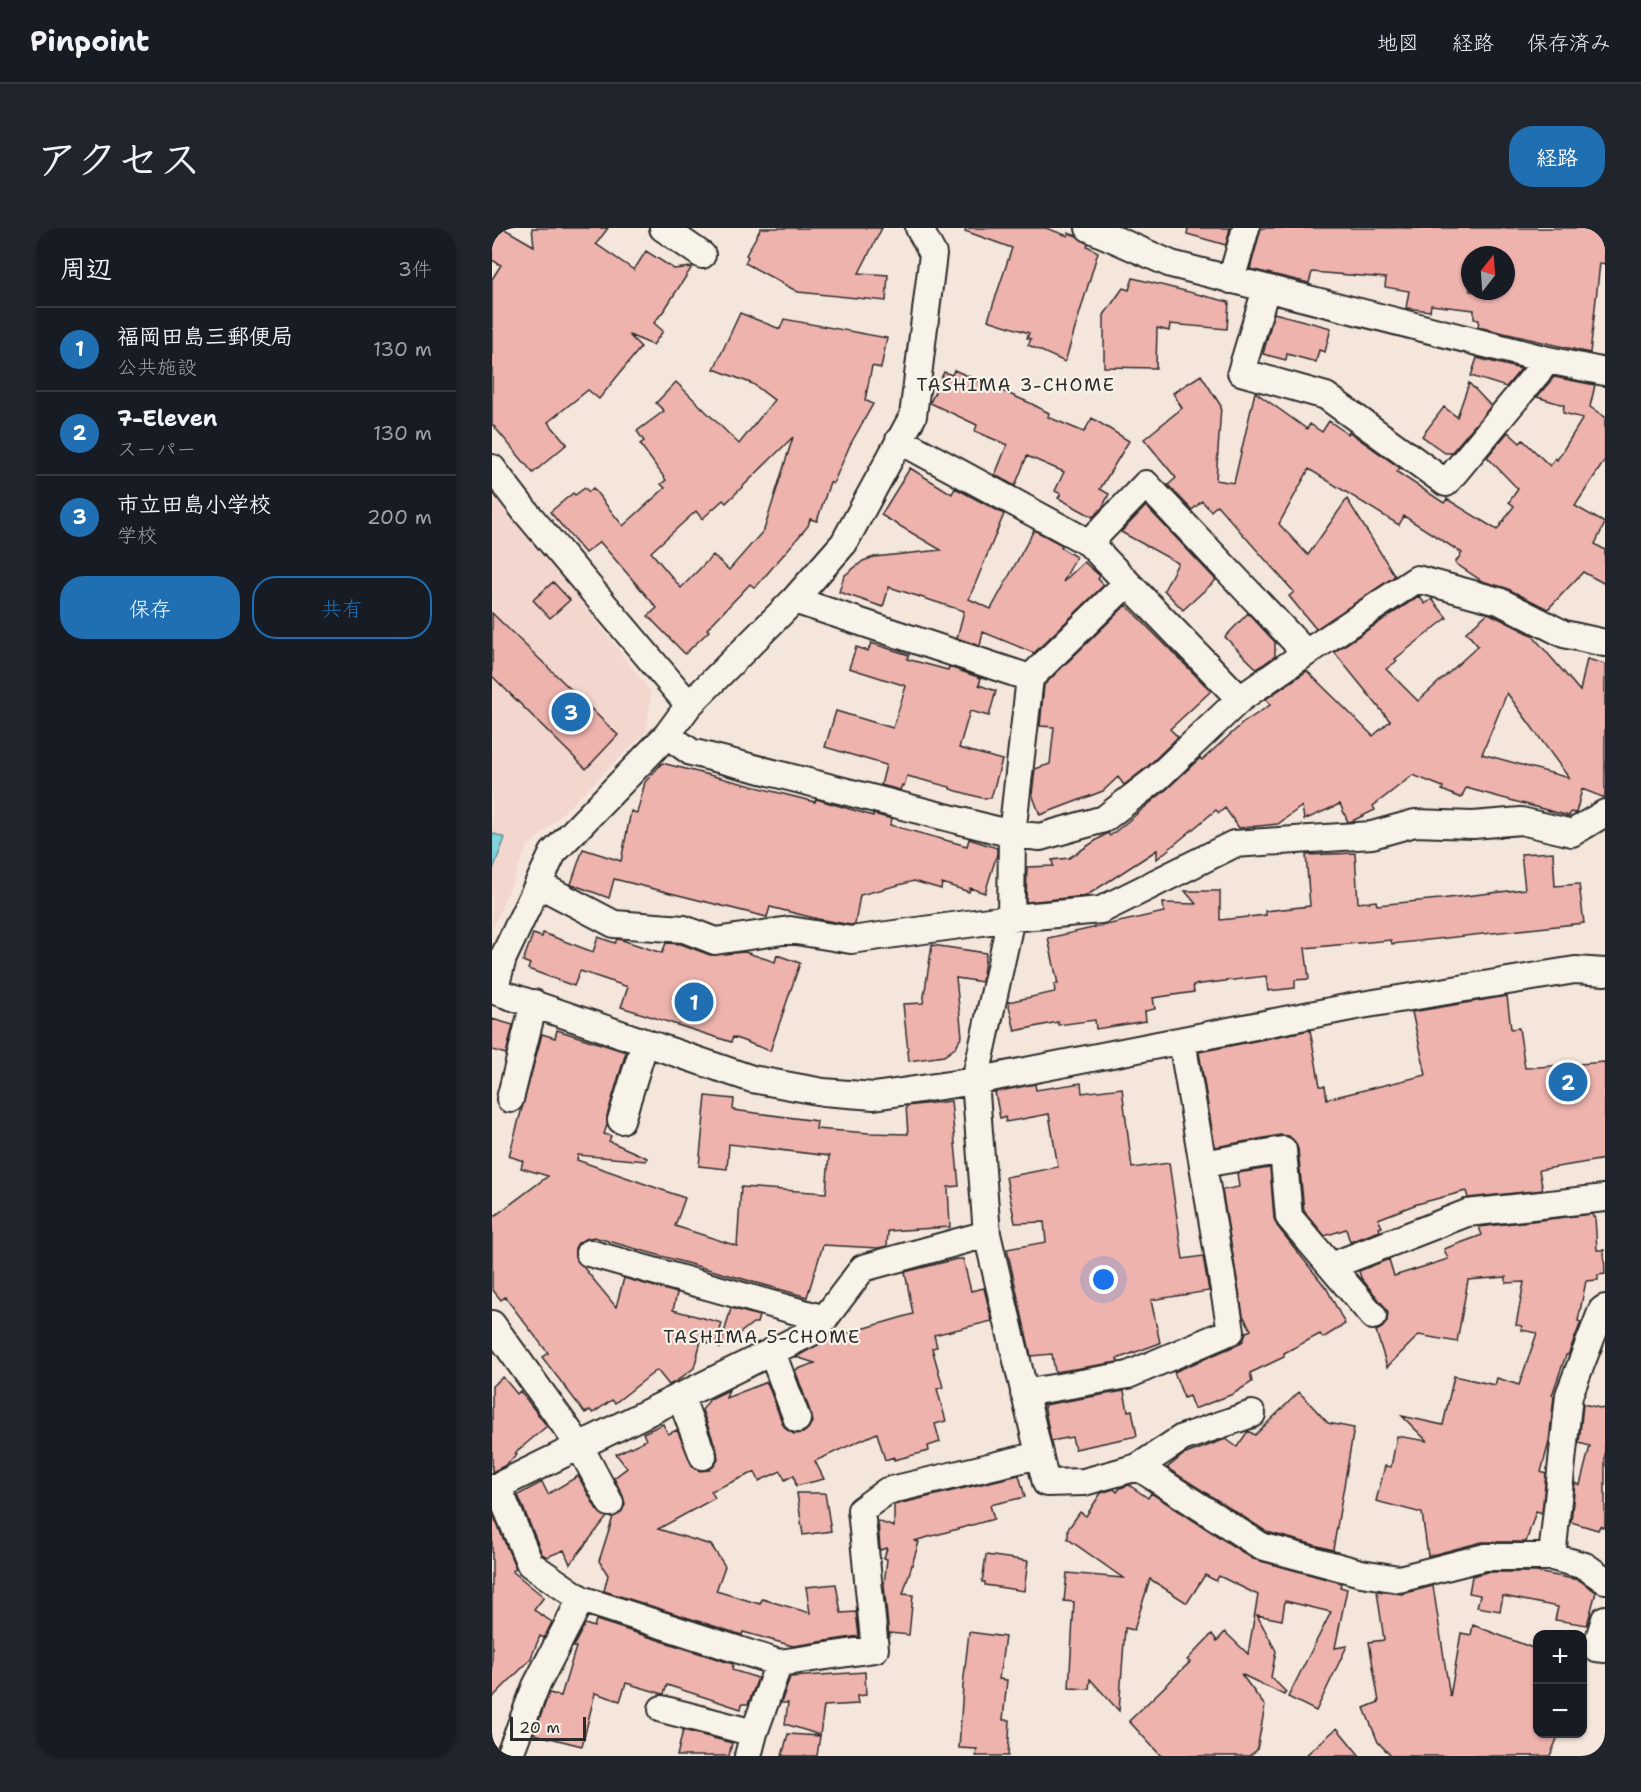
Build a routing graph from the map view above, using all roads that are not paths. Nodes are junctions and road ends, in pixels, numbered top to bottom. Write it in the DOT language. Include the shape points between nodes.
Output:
graph roads {
  1 [pos="663,228"];
  2 [pos="919,228"];
  3 [pos="1089,228"];
  4 [pos="1246,228"];
  5 [pos="1115,234"];
  6 [pos="702,255"];
  7 [pos="1231,280"];
  8 [pos="1266,289"];
  9 [pos="1548,360"];
  10 [pos="1605,372"];
  11 [pos="899,440"];
  12 [pos="492,468"];
  13 [pos="1089,543"];
  14 [pos="1127,583"];
  15 [pos="794,600"];
  16 [pos="1605,644"];
  17 [pos="1306,653"];
  18 [pos="1030,678"];
  19 [pos="1240,699"];
  20 [pos="689,705"];
  21 [pos="667,735"];
  22 [pos="1605,813"];
  23 [pos="1012,834"];
  24 [pos="538,884"];
  25 [pos="1011,918"];
  26 [pos="1605,972"];
  27 [pos="493,990"];
  28 [pos="534,1004"];
  29 [pos="1182,1041"];
  30 [pos="645,1042"];
  31 [pos="975,1081"];
  32 [pos="510,1099"];
  33 [pos="621,1120"];
  34 [pos="1203,1164"];
  35 [pos="1605,1198"];
  36 [pos="987,1234"];
  37 [pos="589,1253"];
  38 [pos="1331,1266"];
  39 [pos="1605,1308"];
  40 [pos="1373,1316"];
  41 [pos="825,1318"];
  42 [pos="492,1324"];
  43 [pos="772,1352"];
  44 [pos="1024,1393"];
  45 [pos="680,1396"];
  46 [pos="1252,1414"];
  47 [pos="797,1419"];
  48 [pos="579,1445"];
  49 [pos="1039,1455"];
  50 [pos="703,1456"];
  51 [pos="1138,1467"];
  52 [pos="495,1488"];
  53 [pos="610,1503"];
  54 [pos="1552,1557"];
  55 [pos="1605,1580"];
  56 [pos="580,1599"];
  57 [pos="1605,1619"];
  58 [pos="1605,1650"];
  59 [pos="779,1663"];
  60 [pos="662,1709"];
  61 [pos="751,1745"];
  62 [pos="509,1756"];
  1 -- 6 [label="street"];
  2 -- 11 [label="street" via="933,254 912,416"];
  3 -- 5 [label="street"];
  4 -- 7 [label="street"];
  5 -- 7 [label="street" via="1171,264"];
  7 -- 8 [label="street"];
  8 -- 9 [label="street"];
  8 -- 9 [label="street" via="1241,372 1326,396 1446,483"];
  9 -- 10 [label="street"];
  11 -- 13 [label="street"];
  11 -- 15 [label="street" via="844,543"];
  12 -- 20 [label="street"];
  13 -- 14 [label="street"];
  13 -- 17 [label="street" via="1146,484"];
  14 -- 18 [label="street"];
  14 -- 19 [label="street"];
  15 -- 18 [label="street"];
  15 -- 20 [label="street"];
  16 -- 17 [label="street" via="1564,634 1499,601 1417,579"];
  17 -- 19 [label="street"];
  18 -- 23 [label="street"];
  19 -- 23 [label="street" via="1157,778 1104,819 1040,837"];
  20 -- 21 [label="street"];
  21 -- 23 [label="street" via="691,752"];
  21 -- 24 [label="street" via="553,853"];
  22 -- 25 [label="street" via="1572,832 1521,822 1415,823 1372,836 1234,844 1101,910"];
  23 -- 25 [label="street"];
  24 -- 25 [label="street" via="614,924 684,929 715,940 790,930 851,939"];
  24 -- 27 [label="street" via="503,958"];
  25 -- 31 [label="street"];
  26 -- 29 [label="street" via="1575,970 1356,1006"];
  27 -- 28 [label="street"];
  28 -- 30 [label="street"];
  28 -- 32 [label="street"];
  29 -- 31 [label="street"];
  29 -- 34 [label="street"];
  30 -- 31 [label="street" via="752,1079 823,1092 874,1096"];
  30 -- 33 [label="street"];
  31 -- 36 [label="street"];
  34 -- 38 [label="street" via="1283,1150 1289,1217"];
  34 -- 44 [label="street" via="1231,1331 1128,1375"];
  35 -- 38 [label="street" via="1467,1213"];
  36 -- 41 [label="street" via="863,1268"];
  36 -- 44 [label="street"];
  37 -- 41 [label="street"];
  38 -- 40 [label="street"];
  39 -- 54 [label="street" via="1569,1395"];
  41 -- 43 [label="street" via="816,1330"];
  42 -- 48 [label="street"];
  43 -- 45 [label="street"];
  43 -- 47 [label="street"];
  44 -- 49 [label="street"];
  45 -- 48 [label="street"];
  45 -- 50 [label="street"];
  46 -- 51 [label="street" via="1182,1438"];
  48 -- 52 [label="street"];
  48 -- 53 [label="street"];
  49 -- 51 [label="street" via="1046,1483 1084,1482"];
  49 -- 59 [label="street" via="887,1491 861,1510 875,1649"];
  51 -- 54 [label="street" via="1261,1546 1361,1573 1399,1579 1485,1557"];
  52 -- 56 [label="street" via="530,1564"];
  54 -- 55 [label="street" via="1585,1566"];
  56 -- 59 [label="street"];
  56 -- 62 [label="street" via="536,1686"];
  57 -- 58 [label="street" via="1596,1648"];
  59 -- 61 [label="street"];
  60 -- 61 [label="street"];
}
